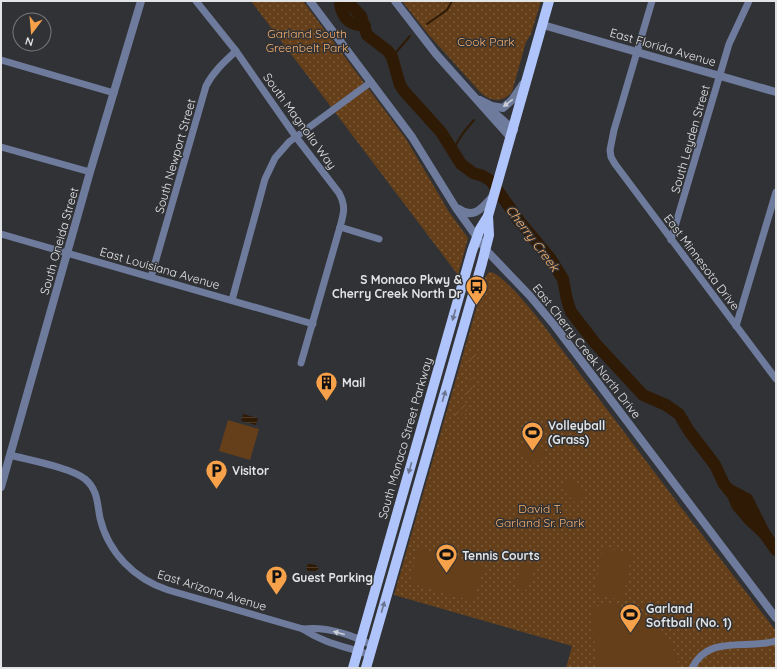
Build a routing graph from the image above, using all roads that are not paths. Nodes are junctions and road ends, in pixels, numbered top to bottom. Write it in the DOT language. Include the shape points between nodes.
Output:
graph roads {
  1 [pos="141,1"];
  2 [pos="196,1"];
  3 [pos="310,1"];
  4 [pos="395,1"];
  5 [pos="549,1"];
  6 [pos="652,1"];
  7 [pos="749,1"];
  8 [pos="543,25"];
  9 [pos="236,51"];
  10 [pos="637,52"];
  11 [pos="1,60"];
  12 [pos="530,72"];
  13 [pos="719,76"];
  14 [pos="371,82"];
  15 [pos="470,92"];
  16 [pos="776,92"];
  17 [pos="114,93"];
  18 [pos="512,134"];
  19 [pos="296,137"];
  20 [pos="1,147"];
  21 [pos="90,172"];
  22 [pos="776,192"];
  23 [pos="496,193"];
  24 [pos="456,208"];
  25 [pos="488,216"];
  26 [pos="340,227"];
  27 [pos="1,234"];
  28 [pos="477,237"];
  29 [pos="380,239"];
  30 [pos="671,240"];
  31 [pos="486,250"];
  32 [pos="68,253"];
  33 [pos="151,277"];
  34 [pos="232,300"];
  35 [pos="313,324"];
  36 [pos="736,326"];
  37 [pos="302,362"];
  38 [pos="776,379"];
  39 [pos="10,455"];
  40 [pos="1,488"];
  41 [pos="776,618"];
  42 [pos="304,629"];
  43 [pos="361,640"];
  44 [pos="776,641"];
  45 [pos="358,650"];
  46 [pos="371,650"];
  47 [pos="353,668"];
  48 [pos="366,668"];
  49 [pos="692,668"];
  1 -- 17 [label="street, South Oneida Street"];
  2 -- 9 [label="street, South Magnolia Way"];
  3 -- 14 [label="street, East Cherry Creek North Drive"];
  4 -- 15 [label="street"];
  5 -- 8 [label="main road, South Monaco Street Parkway"];
  6 -- 10 [label="street"];
  7 -- 13 [label="street, South Leyden Street" via="730,39"];
  8 -- 10 [label="street, East Florida Avenue"];
  8 -- 12 [label="main road, South Monaco Street Parkway"];
  9 -- 19 [label="street, South Magnolia Way"];
  9 -- 33 [label="street, South Newport Street" via="220,65 206,86"];
  10 -- 13 [label="street, East Florida Avenue"];
  10 -- 30 [label="street, East Minnesota Drive" via="614,130 611,158"];
  11 -- 17 [label="street"];
  12 -- 15 [label="street, one-way" via="514,98 503,108 488,105"];
  12 -- 18 [label="main road, South Monaco Street Parkway"];
  13 -- 16 [label="street, East Florida Avenue"];
  13 -- 30 [label="street, South Leyden Street"];
  14 -- 19 [label="street"];
  14 -- 24 [label="street, East Cherry Creek North Drive" via="420,149"];
  15 -- 18 [label="street"];
  17 -- 21 [label="street, South Oneida Street"];
  18 -- 23 [label="main road, South Monaco Street Parkway"];
  19 -- 26 [label="street, South Magnolia Way" via="342,197 344,205"];
  19 -- 34 [label="street" via="278,154 269,169"];
  20 -- 21 [label="street"];
  21 -- 32 [label="street, South Oneida Street"];
  22 -- 36 [label="street"];
  23 -- 24 [label="street" via="476,213 471,214"];
  23 -- 25 [label="main road, South Monaco Street Parkway"];
  24 -- 28 [label="street, East Cherry Creek North Drive"];
  25 -- 28 [label="main road, South Monaco Street Parkway"];
  25 -- 31 [label="main road, South Monaco Street Parkway" via="489,235"];
  26 -- 29 [label="street"];
  26 -- 35 [label="street, South Magnolia Way"];
  27 -- 32 [label="street, East Louisiana Avenue"];
  28 -- 31 [label="street, East Cherry Creek North Drive"];
  28 -- 43 [label="main road, South Monaco Street Parkway, one-way"];
  30 -- 36 [label="street, East Minnesota Drive"];
  31 -- 41 [label="street, East Cherry Creek North Drive" via="555,326"];
  46 -- 31 [label="main road, South Monaco Street Parkway, one-way"];
  32 -- 33 [label="street, East Louisiana Avenue"];
  32 -- 39 [label="street, South Oneida Street"];
  33 -- 34 [label="street, East Louisiana Avenue"];
  34 -- 35 [label="street, East Louisiana Avenue"];
  35 -- 37 [label="street, South Magnolia Way"];
  36 -- 38 [label="street, East Minnesota Drive"];
  39 -- 40 [label="street, South Oneida Street"];
  39 -- 42 [label="street, East Arizona Avenue" via="74,473 87,481 97,496 102,523 112,547 129,568 149,582 168,590"];
  43 -- 42 [label="street, East Arizona Avenue, one-way" via="322,629"];
  42 -- 45 [label="street, East Arizona Avenue" via="319,638"];
  43 -- 45 [label="main road, South Monaco Street Parkway"];
  43 -- 46 [label="street, East Arizona Avenue"];
  44 -- 49 [label="street" via="711,649 701,655"];
  45 -- 46 [label="street, East Arizona Avenue"];
  45 -- 47 [label="main road, South Monaco Street Parkway"];
  46 -- 48 [label="main road, South Monaco Street Parkway"];
}
